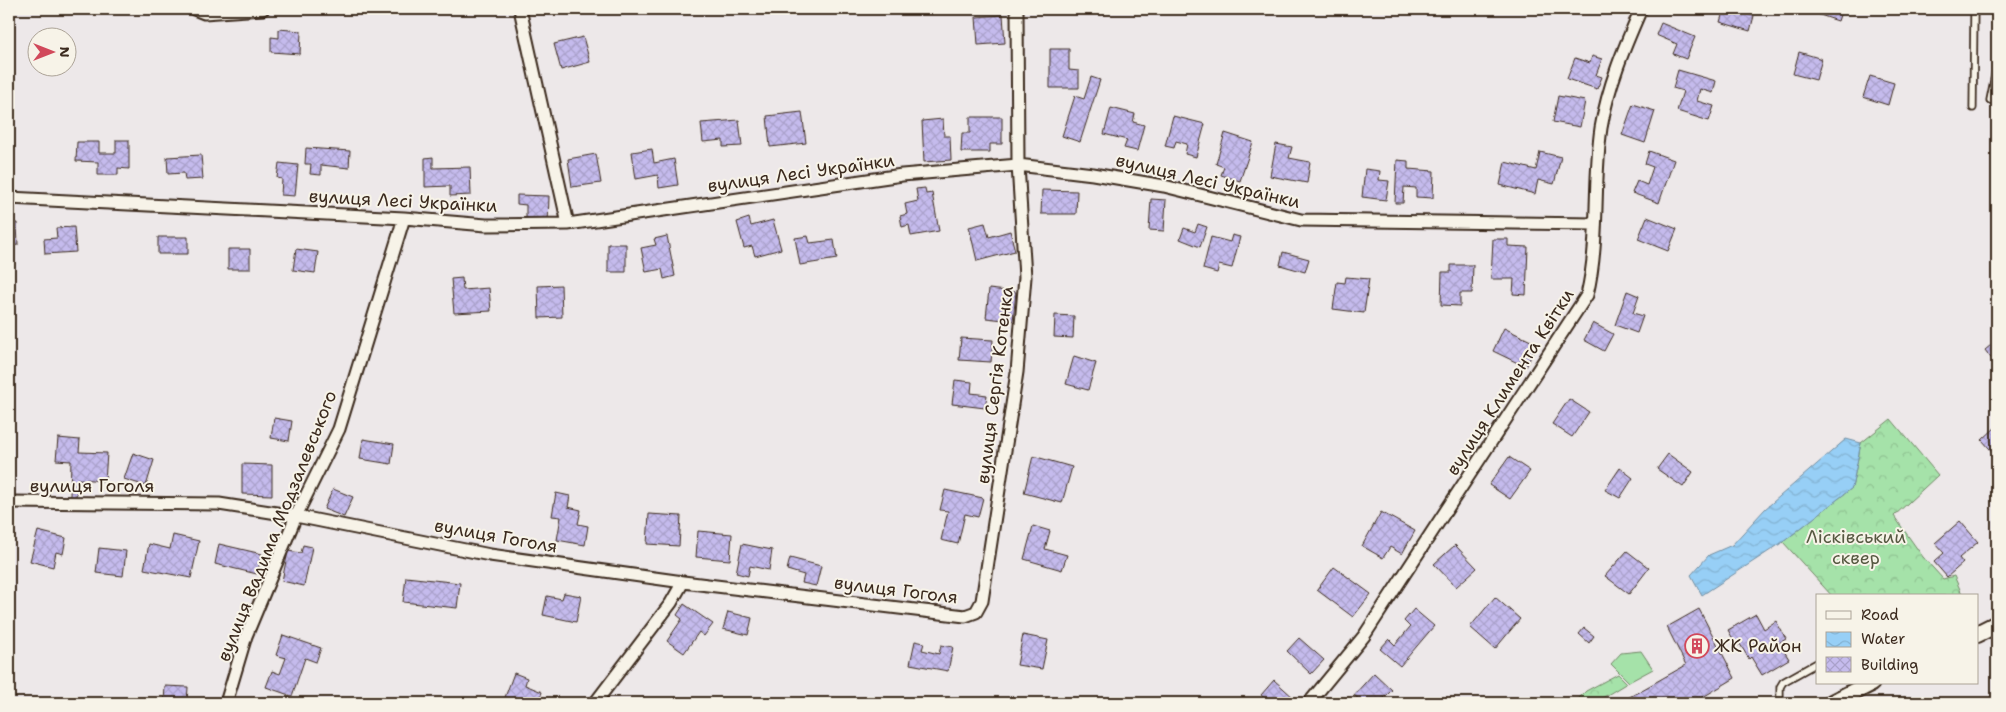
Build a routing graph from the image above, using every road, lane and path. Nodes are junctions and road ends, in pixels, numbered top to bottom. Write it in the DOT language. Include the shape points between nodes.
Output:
graph roads {
  1 [pos="194,9"];
  2 [pos="262,9"];
  3 [pos="520,9"];
  4 [pos="1017,9"];
  5 [pos="1641,9"];
  6 [pos="1974,9"];
  7 [pos="1997,70"];
  8 [pos="1997,102"];
  9 [pos="1973,108"];
  10 [pos="1018,165"];
  11 [pos="9,198"];
  12 [pos="404,218"];
  13 [pos="568,224"];
  14 [pos="1595,224"];
  15 [pos="9,502"];
  16 [pos="296,516"];
  17 [pos="683,582"];
  18 [pos="976,612"];
  19 [pos="1997,624"];
  20 [pos="1978,634"];
  21 [pos="1816,663"];
  22 [pos="1864,684"];
  23 [pos="226,703"];
  24 [pos="595,703"];
  25 [pos="1309,703"];
  26 [pos="1780,703"];
  27 [pos="1832,703"];
  1 -- 2 [label="street" via="204,13"];
  3 -- 13 [label="street"];
  4 -- 10 [label="street, вулиця Сергія Котенка"];
  5 -- 14 [label="street, вулиця Климента Квітки" via="1618,61 1606,100"];
  6 -- 9 [label="lane"];
  7 -- 8 [label="lane" via="1990,100"];
  10 -- 13 [label="street, вулиця Лесі Українки" via="902,175"];
  10 -- 14 [label="street, вулиця Лесі Українки" via="1164,186 1301,220"];
  10 -- 18 [label="street, вулиця Сергія Котенка" via="1025,277 1017,372 982,601"];
  11 -- 12 [label="street, вулиця Лесі Українки"];
  12 -- 13 [label="street, вулиця Лесі Українки" via="486,226"];
  12 -- 16 [label="street, вулиця Вадима Модзалевського" via="340,429"];
  14 -- 25 [label="street, вулиця Климента Квітки" via="1593,269 1588,295 1582,306 1364,636"];
  15 -- 16 [label="street, вулиця Гоголя" via="219,504"];
  16 -- 17 [label="street, вулиця Гоголя" via="490,555"];
  16 -- 23 [label="street, вулиця Вадима Модзалевського" via="246,636"];
  17 -- 18 [label="street, вулиця Гоголя" via="965,616"];
  17 -- 24 [label="street" via="671,603"];
  19 -- 20 [label="street"];
  21 -- 26 [label="lane" via="1783,682"];
  22 -- 27 [label="street"];
}
